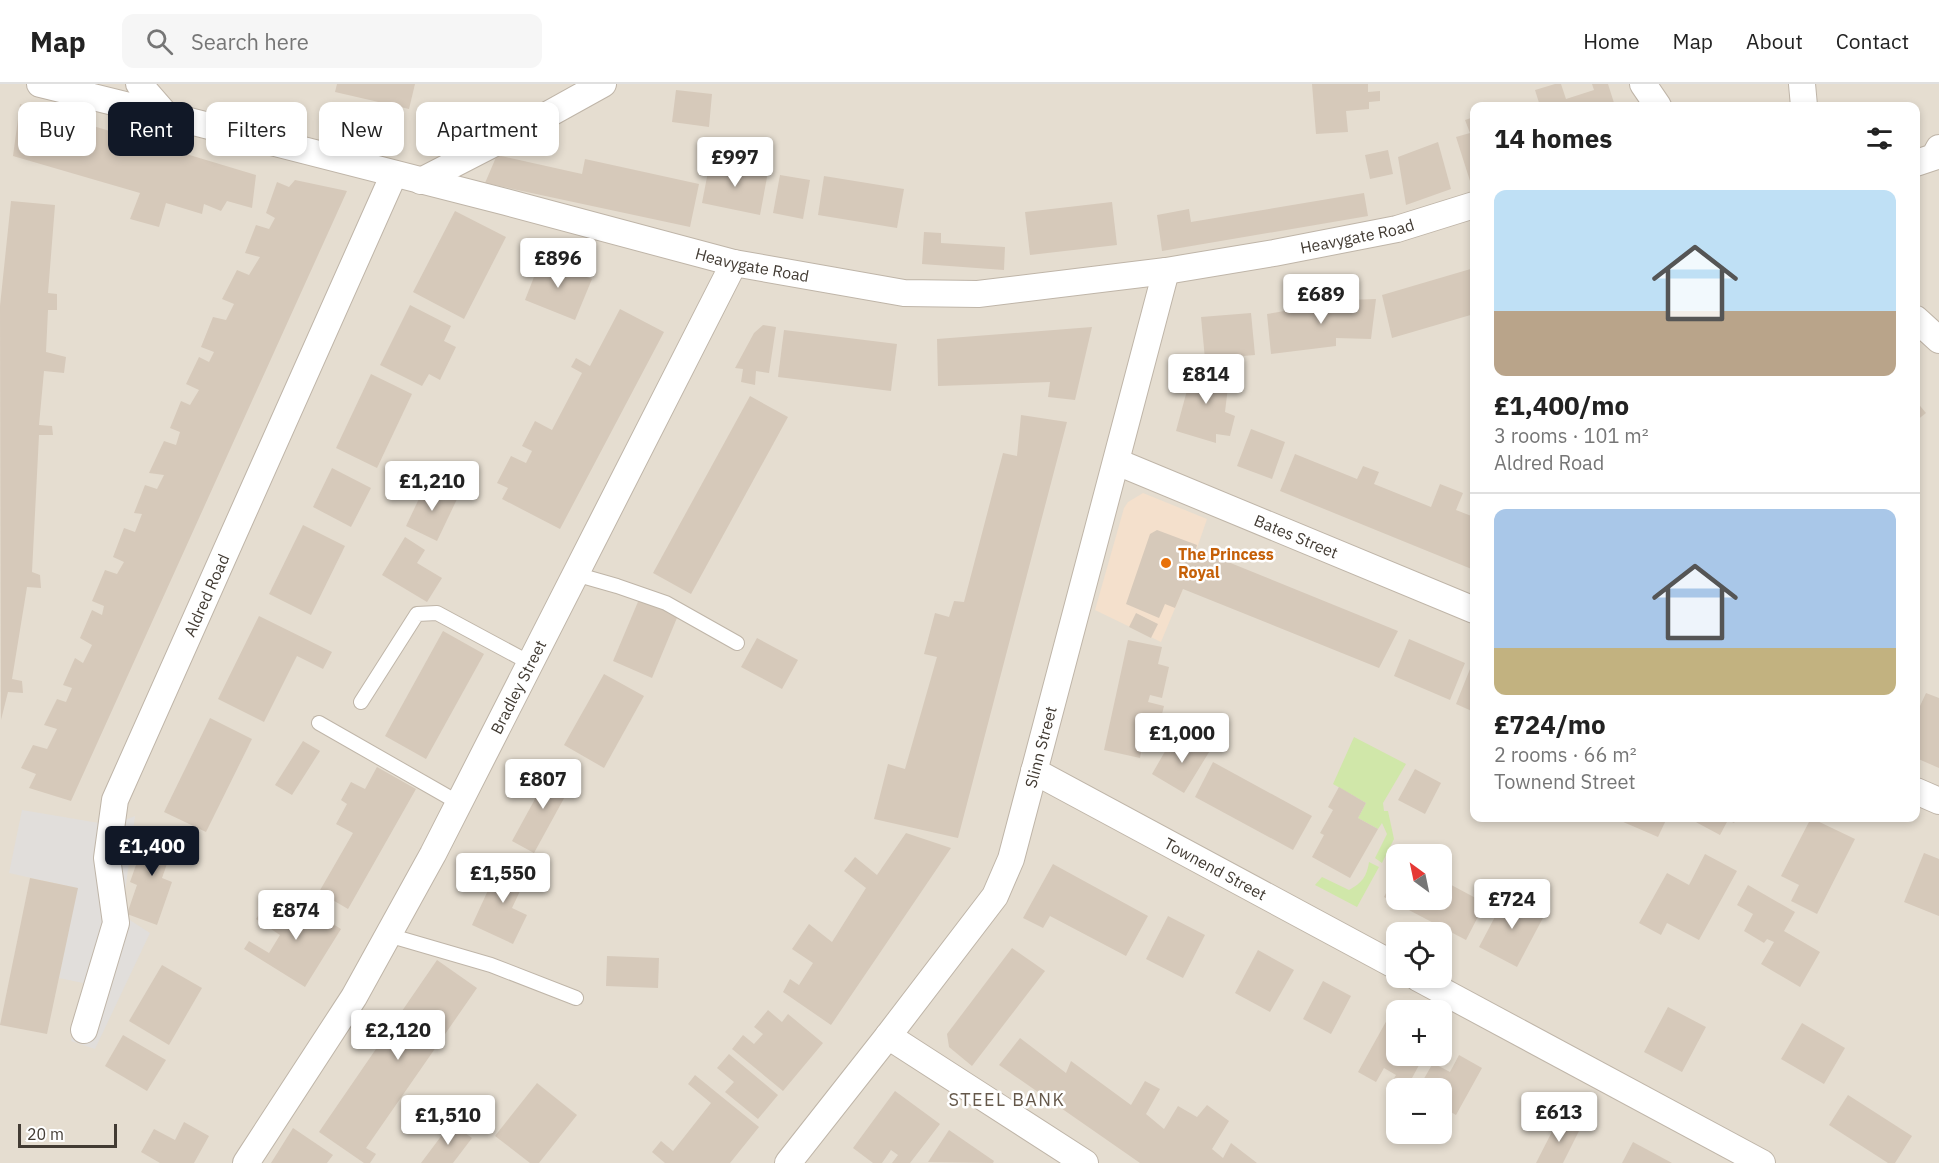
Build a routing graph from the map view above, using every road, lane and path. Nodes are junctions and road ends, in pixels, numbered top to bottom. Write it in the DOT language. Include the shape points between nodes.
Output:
graph roads {
  1 [pos="40,84"];
  2 [pos="139,84"];
  3 [pos="603,84"];
  4 [pos="1643,84"];
  5 [pos="1802,84"];
  6 [pos="113,102"];
  7 [pos="155,102"];
  8 [pos="1655,102"];
  9 [pos="1804,102"];
  10 [pos="194,122"];
  11 [pos="1939,148"];
  12 [pos="1920,162"];
  13 [pos="394,174"];
  14 [pos="421,181"];
  15 [pos="1470,206"];
  16 [pos="734,263"];
  17 [pos="1166,271"];
  18 [pos="1920,323"];
  19 [pos="1939,340"];
  20 [pos="1117,462"];
  21 [pos="575,574"];
  22 [pos="1470,608"];
  23 [pos="737,644"];
  24 [pos="530,663"];
  25 [pos="361,702"];
  26 [pos="319,723"];
  27 [pos="1034,771"];
  28 [pos="1920,793"];
  29 [pos="1939,801"];
  30 [pos="459,803"];
  31 [pos="388,935"];
  32 [pos="1386,961"];
  33 [pos="1437,988"];
  34 [pos="576,998"];
  35 [pos="84,1030"];
  36 [pos="888,1036"];
  37 [pos="246,1163"];
  38 [pos="788,1163"];
  39 [pos="1085,1163"];
  40 [pos="1761,1163"];
  1 -- 6 [label="street, Heavygate Road"];
  2 -- 7 [label="street"];
  3 -- 14 [label="street"];
  4 -- 8 [label="street"];
  5 -- 9 [label="street"];
  10 -- 13 [label="street, Heavygate Road"];
  11 -- 12 [label="street" via="1934,157"];
  13 -- 14 [label="street, Heavygate Road"];
  13 -- 35 [label="street, Aldred Road" via="115,800 107,858 116,923"];
  14 -- 16 [label="street, Heavygate Road"];
  15 -- 17 [label="street, Heavygate Road" via="1397,228"];
  16 -- 17 [label="street, Heavygate Road" via="904,293 957,294"];
  16 -- 21 [label="street, Bradley Street"];
  17 -- 20 [label="street, Slinn Street"];
  18 -- 19 [label="street"];
  20 -- 22 [label="street, Bates Street"];
  20 -- 27 [label="street, Slinn Street"];
  21 -- 23 [label="lane" via="666,603"];
  21 -- 24 [label="street, Bradley Street"];
  24 -- 25 [label="lane" via="437,613 417,614"];
  24 -- 30 [label="street, Bradley Street"];
  26 -- 30 [label="lane"];
  27 -- 32 [label="street, Townend Street"];
  27 -- 36 [label="street, Slinn Street" via="1011,859 995,896"];
  28 -- 29 [label="street"];
  30 -- 31 [label="street, Bradley Street"];
  31 -- 34 [label="lane" via="491,965"];
  31 -- 37 [label="street, Bradley Street" via="354,997"];
  33 -- 40 [label="street"];
  36 -- 38 [label="street, Slinn Street"];
  36 -- 39 [label="street"];
}
